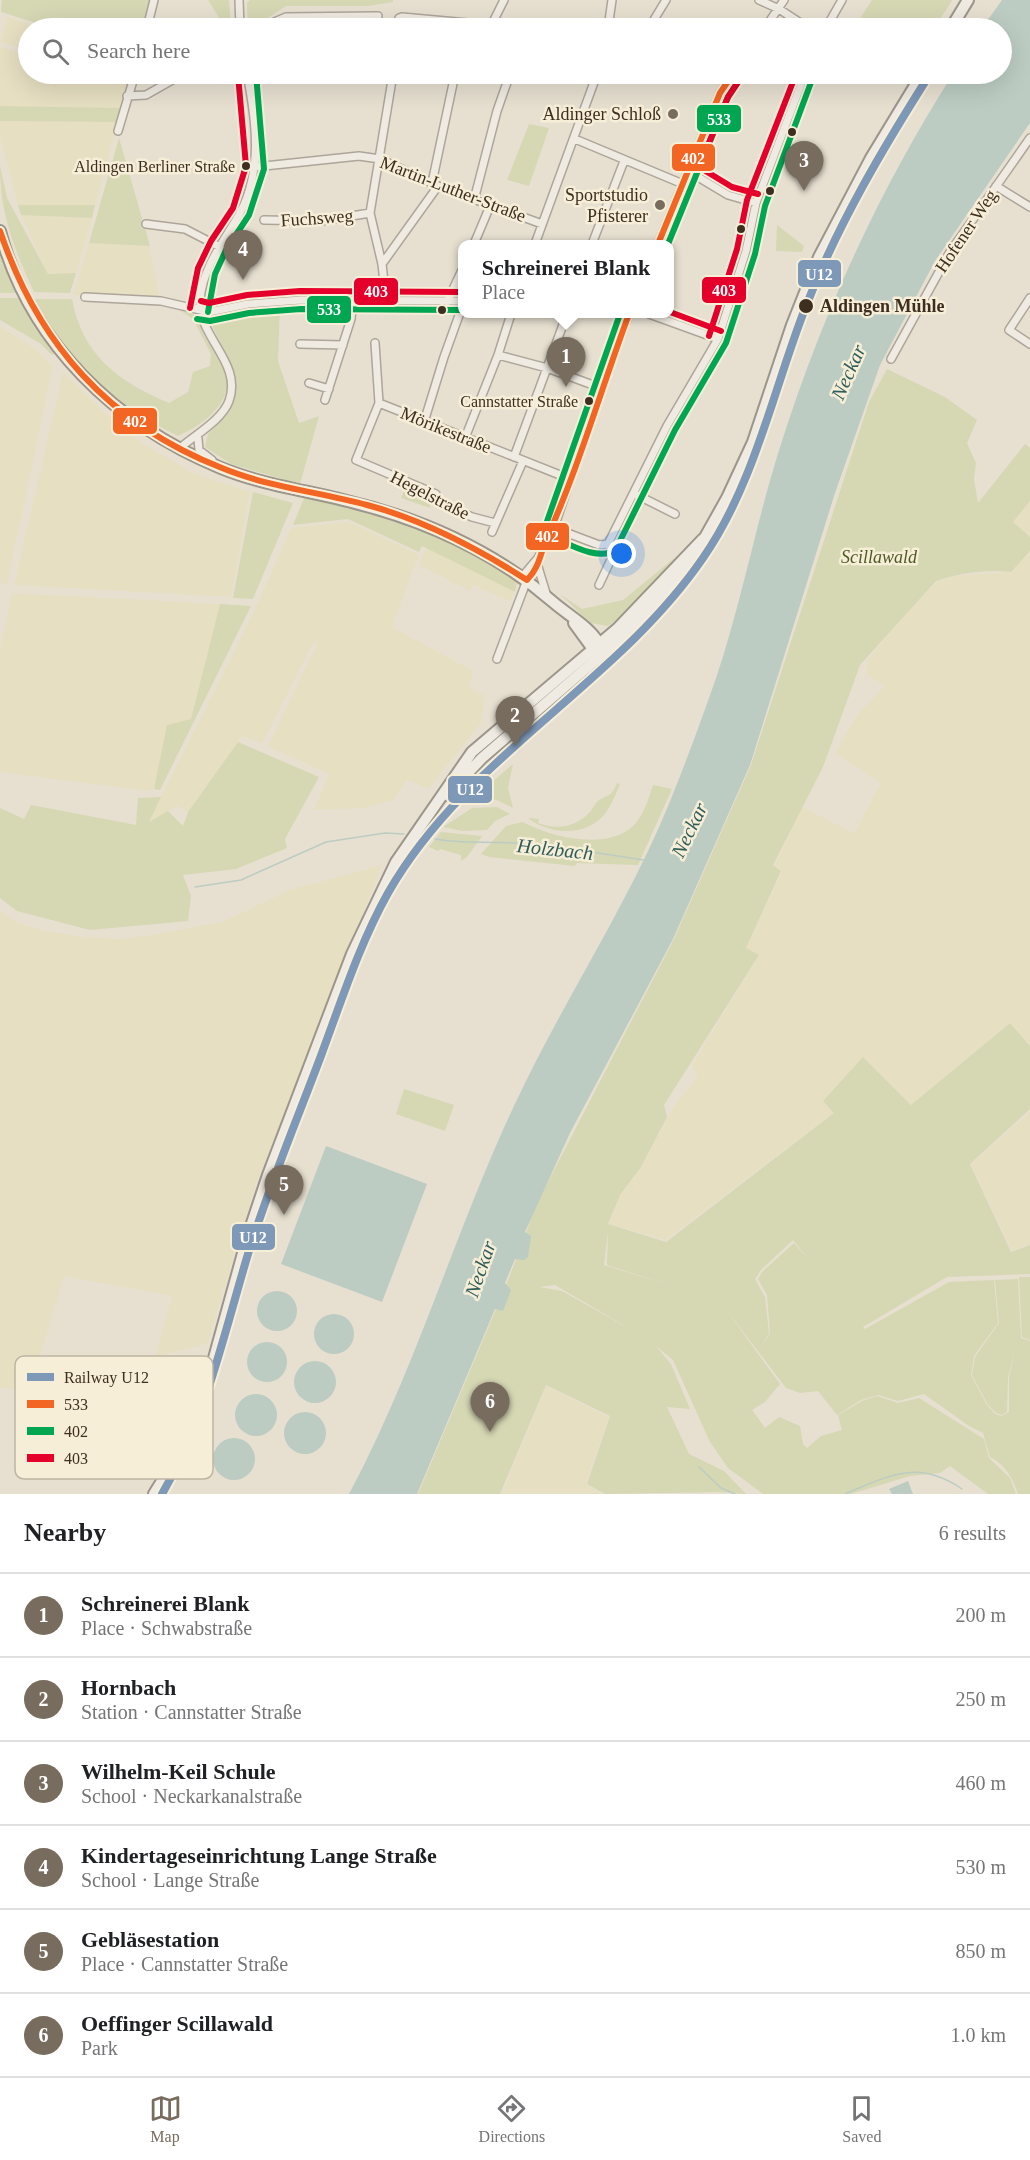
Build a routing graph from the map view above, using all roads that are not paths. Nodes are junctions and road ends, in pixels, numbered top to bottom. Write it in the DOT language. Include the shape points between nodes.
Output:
graph roads {
  1 [pos="154,0"];
  2 [pos="239,0"];
  3 [pos="504,0"];
  4 [pos="612,0"];
  5 [pos="666,0"];
  6 [pos="759,0"];
  7 [pos="784,0"];
  8 [pos="842,0"];
  9 [pos="968,0"];
  10 [pos="778,9"];
  11 [pos="378,16"];
  12 [pos="150,18"];
  13 [pos="240,18"];
  14 [pos="284,18"];
  15 [pos="399,18"];
  16 [pos="421,18"];
  17 [pos="495,18"];
  18 [pos="609,18"];
  19 [pos="655,18"];
  20 [pos="772,18"];
  21 [pos="792,18"];
  22 [pos="832,18"];
  23 [pos="957,18"];
  24 [pos="132,84"];
  25 [pos="165,84"];
  26 [pos="248,84"];
  27 [pos="391,84"];
  28 [pos="453,84"];
  29 [pos="506,84"];
  30 [pos="593,84"];
  31 [pos="727,84"];
  32 [pos="801,84"];
  33 [pos="916,84"];
  34 [pos="128,96"];
  35 [pos="118,131"];
  36 [pos="1030,138"];
  37 [pos="574,139"];
  38 [pos="380,159"];
  39 [pos="624,161"];
  40 [pos="255,167"];
  41 [pos="688,171"];
  42 [pos="435,184"];
  43 [pos="683,184"];
  44 [pos="996,186"];
  45 [pos="474,200"];
  46 [pos="756,203"];
  47 [pos="490,206"];
  48 [pos="1030,207"];
  49 [pos="370,213"];
  50 [pos="264,220"];
  51 [pos="146,224"];
  52 [pos="542,224"];
  53 [pos="0,231"];
  54 [pos="476,240"];
  55 [pos="536,240"];
  56 [pos="594,240"];
  57 [pos="660,240"];
  58 [pos="218,246"];
  59 [pos="382,264"];
  60 [pos="458,279"];
  61 [pos="85,297"];
  62 [pos="1030,298"];
  63 [pos="352,300"];
  64 [pos="386,300"];
  65 [pos="458,301"];
  66 [pos="447,302"];
  67 [pos="199,310"];
  68 [pos="458,318"];
  69 [pos="510,318"];
  70 [pos="566,318"];
  71 [pos="627,318"];
  72 [pos="660,318"];
  73 [pos="718,339"];
  74 [pos="375,343"];
  75 [pos="300,344"];
  76 [pos="1030,344"];
  77 [pos="343,345"];
  78 [pos="498,355"];
  79 [pos="891,359"];
  80 [pos="547,368"];
  81 [pos="309,383"];
  82 [pos="601,388"];
  83 [pos="329,389"];
  84 [pos="326,400"];
  85 [pos="379,404"];
  86 [pos="424,422"];
  87 [pos="206,426"];
  88 [pos="465,438"];
  89 [pos="198,439"];
  90 [pos="184,450"];
  91 [pos="514,457"];
  92 [pos="523,461"];
  93 [pos="220,468"];
  94 [pos="570,479"];
  95 [pos="635,494"];
  96 [pos="675,514"];
  97 [pos="495,523"];
  98 [pos="554,528"];
  99 [pos="492,532"];
  100 [pos="702,539"];
  101 [pos="608,544"];
  102 [pos="538,558"];
  103 [pos="538,569"];
  104 [pos="524,578"];
  105 [pos="599,585"];
  106 [pos="548,598"];
  107 [pos="572,618"];
  108 [pos="618,628"];
  109 [pos="590,631"];
  110 [pos="596,646"];
  111 [pos="604,654"];
  112 [pos="497,659"];
  113 [pos="439,800"];
  114 [pos="213,1362"];
  115 [pos="163,1479"];
  116 [pos="154,1494"];
  1 -- 12 [label="street"];
  2 -- 13 [label="street"];
  3 -- 17 [label="street"];
  4 -- 18 [label="street"];
  5 -- 19 [label="street"];
  6 -- 10 [label="street"];
  7 -- 10 [label="street"];
  8 -- 22 [label="street"];
  9 -- 23 [label="main road"];
  10 -- 20 [label="street"];
  10 -- 21 [label="street"];
  11 -- 14 [label="street"];
  15 -- 16 [label="street"];
  24 -- 34 [label="street"];
  25 -- 34 [label="street" via="146,95"];
  26 -- 40 [label="street"];
  27 -- 38 [label="street"];
  28 -- 42 [label="street"];
  29 -- 45 [label="street"];
  30 -- 37 [label="street"];
  31 -- 41 [label="street"];
  32 -- 46 [label="street"];
  33 -- 100 [label="main road" via="871,158 819,257 753,442 728,498"];
  34 -- 35 [label="street"];
  36 -- 44 [label="street, Hofener Weg"];
  37 -- 39 [label="street"];
  37 -- 52 [label="street"];
  38 -- 40 [label="street, Martin-Luther-Straße" via="359,156"];
  38 -- 42 [label="street, Martin-Luther-Straße"];
  38 -- 49 [label="street"];
  39 -- 43 [label="street"];
  39 -- 56 [label="street"];
  40 -- 58 [label="street" via="241,212"];
  41 -- 43 [label="street"];
  41 -- 46 [label="street" via="728,195"];
  42 -- 45 [label="street, Martin-Luther-Straße"];
  42 -- 59 [label="street"];
  43 -- 57 [label="street"];
  44 -- 48 [label="street"];
  44 -- 79 [label="street, Hofener Weg" via="950,252"];
  45 -- 47 [label="street, Martin-Luther-Straße"];
  46 -- 73 [label="street" via="746,251"];
  47 -- 52 [label="street, Martin-Luther-Straße"];
  47 -- 54 [label="street"];
  49 -- 50 [label="street, Fuchsweg" via="321,221"];
  49 -- 59 [label="street"];
  51 -- 58 [label="street" via="185,229"];
  52 -- 55 [label="street"];
  53 -- 90 [label="main road" via="19,285 57,346 99,393 126,415"];
  58 -- 67 [label="street" via="207,271"];
  59 -- 64 [label="street"];
  60 -- 66 [label="street"];
  61 -- 67 [label="street" via="161,301"];
  62 -- 76 [label="street" via="1009,330"];
  63 -- 64 [label="street"];
  63 -- 67 [label="street" via="266,302 209,312"];
  63 -- 77 [label="street"];
  64 -- 66 [label="street"];
  65 -- 66 [label="street"];
  67 -- 87 [label="street" via="202,324 231,380 224,410"];
  68 -- 86 [label="street"];
  69 -- 78 [label="street"];
  70 -- 80 [label="street"];
  71 -- 82 [label="street"];
  72 -- 73 [label="street"];
  73 -- 95 [label="street" via="667,426"];
  74 -- 85 [label="street, Mörikestraße"];
  75 -- 77 [label="street"];
  77 -- 83 [label="street"];
  78 -- 80 [label="street"];
  78 -- 88 [label="street"];
  80 -- 82 [label="street"];
  80 -- 91 [label="street"];
  81 -- 83 [label="street"];
  82 -- 94 [label="street"];
  83 -- 84 [label="street"];
  85 -- 86 [label="street, Mörikestraße"];
  85 -- 97 [label="street, Hegelstraße" via="356,460 436,494 437,501 454,509"];
  86 -- 88 [label="street, Mörikestraße"];
  87 -- 89 [label="street"];
  87 -- 90 [label="street"];
  88 -- 91 [label="street, Mörikestraße"];
  89 -- 90 [label="street"];
  89 -- 93 [label="street" via="200,450"];
  90 -- 93 [label="main road"];
  91 -- 92 [label="street, Mörikestraße"];
  92 -- 94 [label="street, Mörikestraße"];
  92 -- 97 [label="street"];
  93 -- 104 [label="main road" via="420,522 464,542"];
  94 -- 98 [label="street"];
  95 -- 96 [label="street"];
  95 -- 101 [label="street"];
  97 -- 99 [label="street"];
  98 -- 101 [label="street" via="599,545"];
  98 -- 102 [label="street"];
  100 -- 108 [label="main road"];
  100 -- 111 [label="main road" via="680,577"];
  101 -- 105 [label="street" via="614,553"];
  102 -- 103 [label="street"];
  102 -- 104 [label="street"];
  103 -- 104 [label="street"];
  103 -- 106 [label="street"];
  104 -- 106 [label="main road"];
  104 -- 112 [label="street"];
  106 -- 107 [label="main road"];
  107 -- 109 [label="main road"];
  107 -- 110 [label="main road"];
  108 -- 109 [label="main road"];
  108 -- 110 [label="main road"];
  109 -- 110 [label="main road"];
  110 -- 111 [label="main road"];
  110 -- 113 [label="main road" via="480,744"];
  111 -- 113 [label="main road"];
  113 -- 114 [label="main road" via="396,862 352,954 248,1235"];
  115 -- 116 [label="main road"];
}
